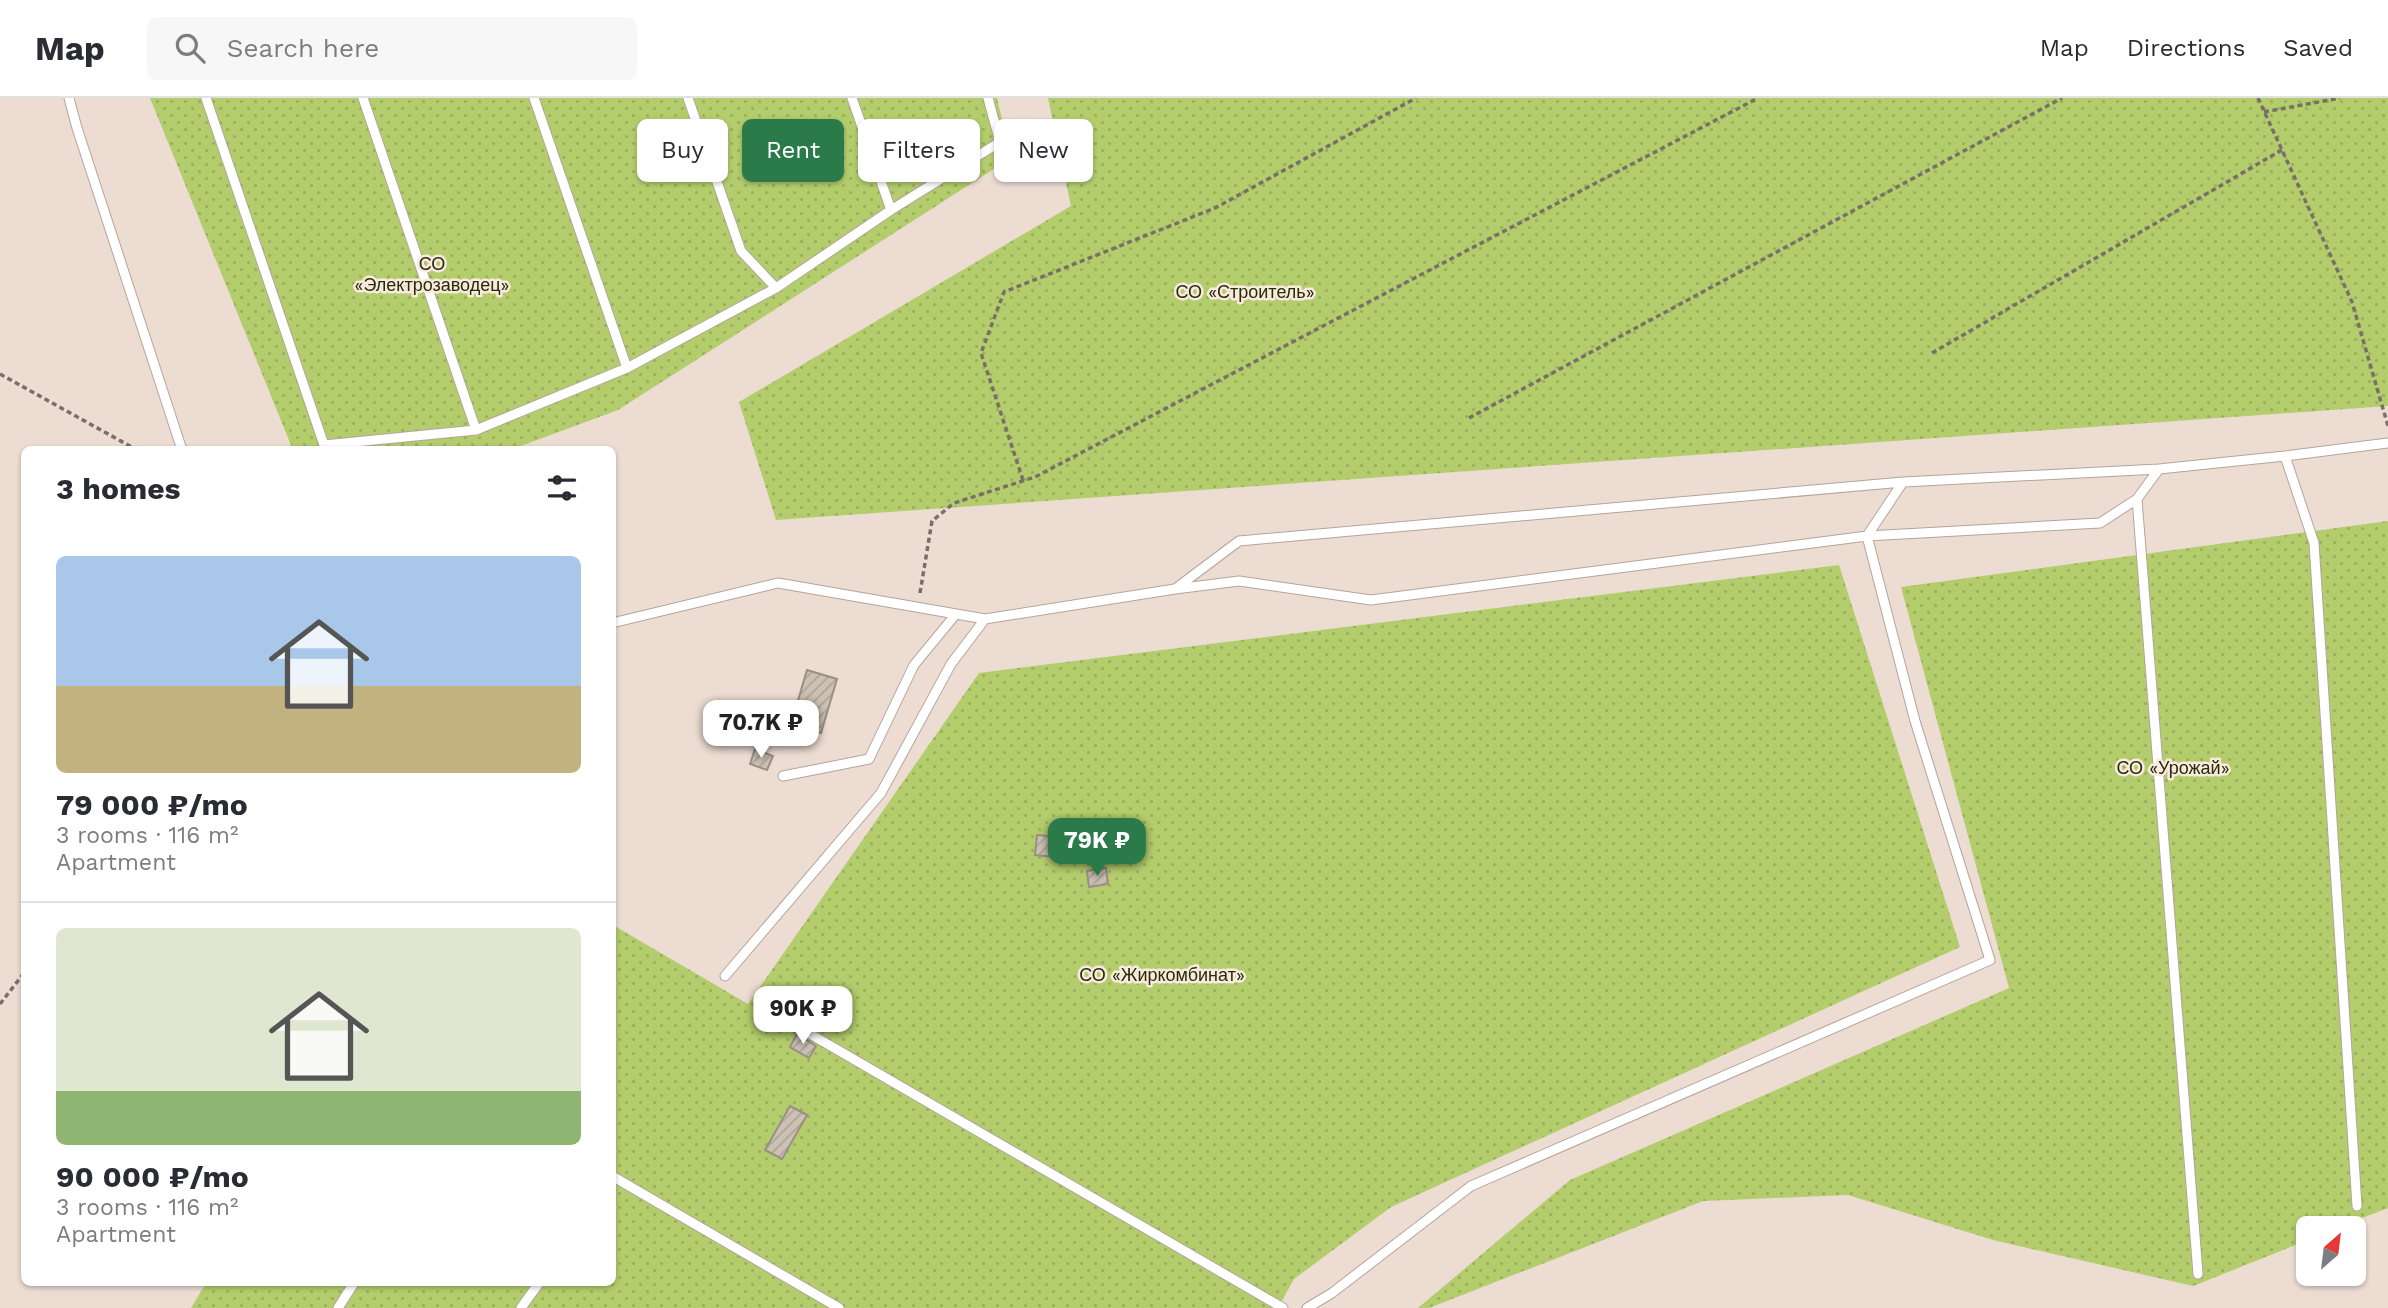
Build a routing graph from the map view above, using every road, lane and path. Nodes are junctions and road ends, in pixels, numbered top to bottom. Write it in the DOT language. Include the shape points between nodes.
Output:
graph roads {
  1 [pos="69,98"];
  2 [pos="206,98"];
  3 [pos="363,98"];
  4 [pos="534,98"];
  5 [pos="688,98"];
  6 [pos="852,98"];
  7 [pos="988,98"];
  8 [pos="1416,98"];
  9 [pos="1758,98"];
  10 [pos="2062,98"];
  11 [pos="2258,98"];
  12 [pos="2340,98"];
  13 [pos="2264,112"];
  14 [pos="2282,150"];
  15 [pos="891,209"];
  16 [pos="776,288"];
  17 [pos="1932,353"];
  18 [pos="627,368"];
  19 [pos="0,374"];
  20 [pos="1469,418"];
  21 [pos="2388,426"];
  22 [pos="476,430"];
  23 [pos="2388,443"];
  24 [pos="130,446"];
  25 [pos="181,446"];
  26 [pos="2285,456"];
  27 [pos="2159,469"];
  28 [pos="1023,480"];
  29 [pos="1903,482"];
  30 [pos="2137,499"];
  31 [pos="1867,536"];
  32 [pos="1175,589"];
  33 [pos="917,607"];
  34 [pos="956,614"];
  35 [pos="985,619"];
  36 [pos="616,622"];
  37 [pos="783,776"];
  38 [pos="725,976"];
  39 [pos="21,977"];
  40 [pos="0,1004"];
  41 [pos="767,1009"];
  42 [pos="616,1179"];
  43 [pos="2357,1206"];
  44 [pos="2198,1274"];
  45 [pos="352,1286"];
  46 [pos="537,1286"];
  47 [pos="338,1308"];
  48 [pos="521,1308"];
  49 [pos="839,1308"];
  50 [pos="1283,1308"];
  51 [pos="1307,1308"];
  1 -- 25 [label="lane"];
  2 -- 22 [label="lane" via="324,445"];
  3 -- 22 [label="lane"];
  4 -- 18 [label="lane"];
  5 -- 16 [label="lane" via="741,251"];
  6 -- 15 [label="lane"];
  7 -- 15 [label="lane" via="1000,142"];
  8 -- 28 [label="path" via="1215,208 1004,292 981,353"];
  9 -- 28 [label="path"];
  10 -- 20 [label="path"];
  11 -- 13 [label="path"];
  12 -- 13 [label="path"];
  13 -- 14 [label="path"];
  14 -- 17 [label="path"];
  14 -- 21 [label="path" via="2352,302"];
  15 -- 16 [label="lane"];
  16 -- 18 [label="lane"];
  18 -- 22 [label="lane"];
  19 -- 24 [label="path"];
  23 -- 26 [label="lane"];
  26 -- 27 [label="lane"];
  26 -- 43 [label="lane" via="2314,543"];
  27 -- 29 [label="lane"];
  27 -- 30 [label="lane"];
  28 -- 33 [label="path" via="954,503 932,521"];
  29 -- 31 [label="lane"];
  29 -- 32 [label="lane" via="1238,541"];
  30 -- 31 [label="lane" via="2100,523"];
  30 -- 44 [label="lane"];
  31 -- 32 [label="lane" via="1371,600 1239,581"];
  31 -- 51 [label="lane" via="1915,721 1990,960 1471,1186"];
  32 -- 35 [label="lane"];
  33 -- 34 [label="lane"];
  33 -- 36 [label="lane" via="778,583"];
  34 -- 35 [label="lane"];
  34 -- 37 [label="lane" via="914,665 869,759"];
  35 -- 38 [label="lane" via="951,664 881,793"];
  39 -- 40 [label="path"];
  41 -- 50 [label="lane"];
  42 -- 49 [label="lane"];
  45 -- 47 [label="lane"];
  46 -- 48 [label="lane"];
}
